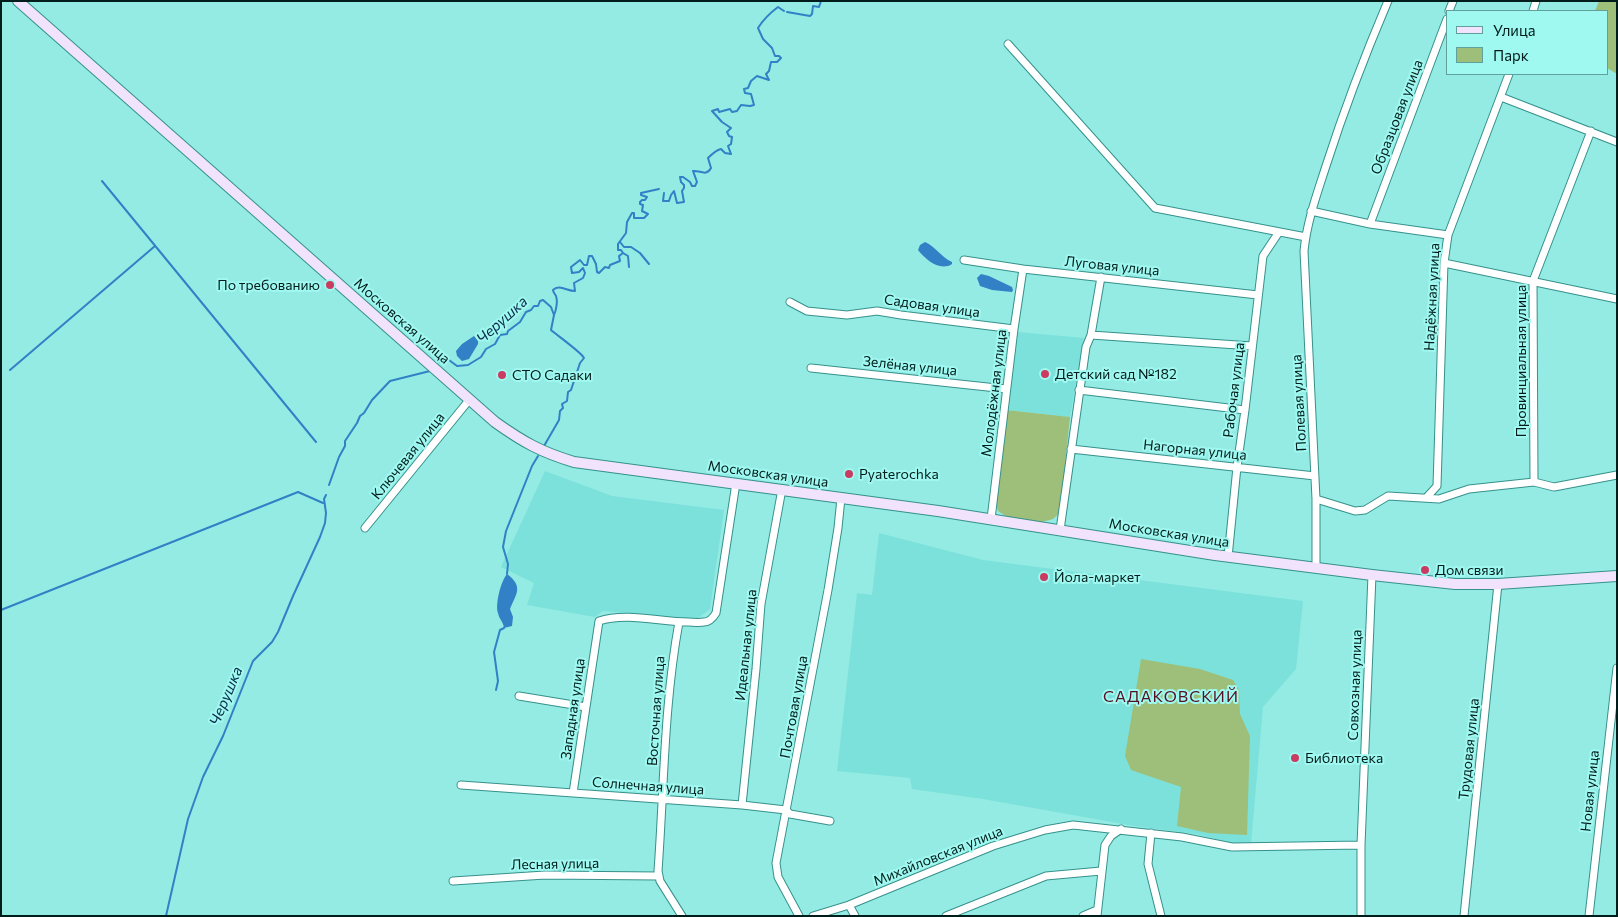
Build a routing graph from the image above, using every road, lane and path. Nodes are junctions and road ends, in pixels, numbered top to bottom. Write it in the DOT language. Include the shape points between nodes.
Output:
graph roads {
  1 [pos="18,1"];
  2 [pos="1388,1"];
  3 [pos="1446,22"];
  4 [pos="1008,44"];
  5 [pos="1509,75"];
  6 [pos="1501,97"];
  7 [pos="1591,131"];
  8 [pos="1617,142"];
  9 [pos="1312,211"];
  10 [pos="1370,224"];
  11 [pos="1279,232"];
  12 [pos="1448,235"];
  13 [pos="1306,237"];
  14 [pos="964,260"];
  15 [pos="1444,262"];
  16 [pos="1023,270"];
  17 [pos="1101,277"];
  18 [pos="1533,281"];
  19 [pos="1258,295"];
  20 [pos="1617,299"];
  21 [pos="790,302"];
  22 [pos="1014,329"];
  23 [pos="1091,335"];
  24 [pos="1252,346"];
  25 [pos="811,368"];
  26 [pos="1006,389"];
  27 [pos="1079,390"];
  28 [pos="470,399"];
  29 [pos="1245,410"];
  30 [pos="1071,449"];
  31 [pos="1236,467"];
  32 [pos="1617,475"];
  33 [pos="1315,476"];
  34 [pos="1534,482"];
  35 [pos="736,483"];
  36 [pos="782,489"];
  37 [pos="841,498"];
  38 [pos="1426,498"];
  39 [pos="1316,499"];
  40 [pos="991,519"];
  41 [pos="365,528"];
  42 [pos="1060,530"];
  43 [pos="1228,556"];
  44 [pos="1316,568"];
  45 [pos="1372,575"];
  46 [pos="1617,576"];
  47 [pos="1498,584"];
  48 [pos="679,622"];
  49 [pos="1617,668"];
  50 [pos="519,696"];
  51 [pos="586,707"];
  52 [pos="461,785"];
  53 [pos="573,793"];
  54 [pos="663,799"];
  55 [pos="742,805"];
  56 [pos="786,810"];
  57 [pos="830,821"];
  58 [pos="1121,829"];
  59 [pos="1151,833"];
  60 [pos="1361,845"];
  61 [pos="1101,871"];
  62 [pos="658,876"];
  63 [pos="453,881"];
  64 [pos="849,905"];
  65 [pos="1097,913"];
  66 [pos="682,916"];
  67 [pos="798,916"];
  68 [pos="813,916"];
  69 [pos="855,916"];
  70 [pos="946,916"];
  71 [pos="1084,916"];
  72 [pos="1161,916"];
  73 [pos="1361,916"];
  74 [pos="1464,916"];
  75 [pos="1589,916"];
  1 -- 28 [label="main road, Московская улица"];
  2 -- 9 [label="street, Полевая улица" via="1337,134"];
  3 -- 10 [label="street, Образцовая улица"];
  4 -- 11 [label="street" via="1155,208"];
  5 -- 6 [label="street, Надёжная улица"];
  6 -- 7 [label="street"];
  6 -- 12 [label="street, Надёжная улица"];
  7 -- 8 [label="street"];
  7 -- 18 [label="street, Провинциальная улица"];
  9 -- 10 [label="street"];
  9 -- 13 [label="street, Полевая улица"];
  10 -- 12 [label="street"];
  11 -- 13 [label="street"];
  11 -- 19 [label="street, Рабочая улица" via="1263,256"];
  12 -- 15 [label="street, Надёжная улица"];
  13 -- 33 [label="street, Полевая улица"];
  14 -- 16 [label="street, Луговая улица"];
  15 -- 18 [label="street"];
  15 -- 38 [label="street, Надёжная улица" via="1436,486"];
  16 -- 17 [label="street, Луговая улица"];
  16 -- 22 [label="street, Молодёжная улица"];
  17 -- 19 [label="street, Луговая улица"];
  17 -- 23 [label="street"];
  18 -- 20 [label="street"];
  18 -- 34 [label="street, Провинциальная улица"];
  19 -- 24 [label="street, Рабочая улица"];
  21 -- 22 [label="street, Садовая улица" via="807,311 847,315 876,311"];
  22 -- 26 [label="street, Молодёжная улица"];
  23 -- 24 [label="street"];
  23 -- 27 [label="street"];
  24 -- 29 [label="street, Рабочая улица"];
  25 -- 26 [label="street, Зелёная улица"];
  26 -- 40 [label="street, Молодёжная улица"];
  27 -- 29 [label="street"];
  27 -- 30 [label="street"];
  28 -- 35 [label="main road, Московская улица" via="522,442 574,462"];
  28 -- 41 [label="street, Ключевая улица"];
  29 -- 31 [label="street, Рабочая улица"];
  30 -- 31 [label="street, Нагорная улица"];
  30 -- 42 [label="street"];
  31 -- 33 [label="street, Нагорная улица"];
  31 -- 43 [label="street, Рабочая улица"];
  32 -- 34 [label="street" via="1554,487"];
  33 -- 39 [label="street, Полевая улица"];
  34 -- 38 [label="street" via="1469,489 1439,499"];
  35 -- 36 [label="main road, Московская улица"];
  35 -- 48 [label="street" via="716,613 705,622"];
  36 -- 37 [label="main road, Московская улица"];
  36 -- 55 [label="street, Идеальная улица" via="761,604"];
  37 -- 40 [label="main road, Московская улица"];
  37 -- 56 [label="street, Почтовая улица" via="828,590"];
  38 -- 39 [label="street" via="1388,496 1365,510 1355,511"];
  39 -- 44 [label="street, Полевая улица"];
  40 -- 42 [label="main road, Московская улица"];
  42 -- 43 [label="main road, Московская улица"];
  43 -- 44 [label="main road, Московская улица"];
  44 -- 45 [label="main road, Московская улица"];
  45 -- 47 [label="main road, Московская улица" via="1455,584"];
  45 -- 60 [label="street, Совхозная улица"];
  46 -- 47 [label="main road, Московская улица"];
  47 -- 74 [label="street, Трудовая улица"];
  48 -- 51 [label="street, Западная улица" via="636,618 599,621"];
  48 -- 54 [label="street, Восточная улица" via="673,656"];
  49 -- 75 [label="street, Новая улица"];
  50 -- 51 [label="street"];
  51 -- 53 [label="street, Западная улица"];
  52 -- 53 [label="street, Солнечная улица"];
  53 -- 54 [label="street, Солнечная улица"];
  54 -- 55 [label="street, Солнечная улица"];
  54 -- 62 [label="street, Восточная улица"];
  55 -- 56 [label="street, Солнечная улица"];
  56 -- 57 [label="street, Солнечная улица" via="790,814"];
  56 -- 67 [label="street, Почтовая улица" via="776,863 778,877"];
  58 -- 59 [label="street, Михайловская улица"];
  58 -- 61 [label="street" via="1105,845"];
  58 -- 64 [label="street, Михайловская улица" via="1073,825 1045,830 993,846"];
  59 -- 60 [label="street, Михайловская улица" via="1232,847"];
  59 -- 72 [label="street" via="1148,864"];
  60 -- 73 [label="street, Совхозная улица"];
  61 -- 65 [label="street"];
  61 -- 70 [label="street" via="1046,876"];
  62 -- 63 [label="street, Лесная улица" via="545,875"];
  62 -- 66 [label="street"];
  64 -- 68 [label="street, Михайловская улица"];
  64 -- 69 [label="street"];
  65 -- 71 [label="street"];
}
